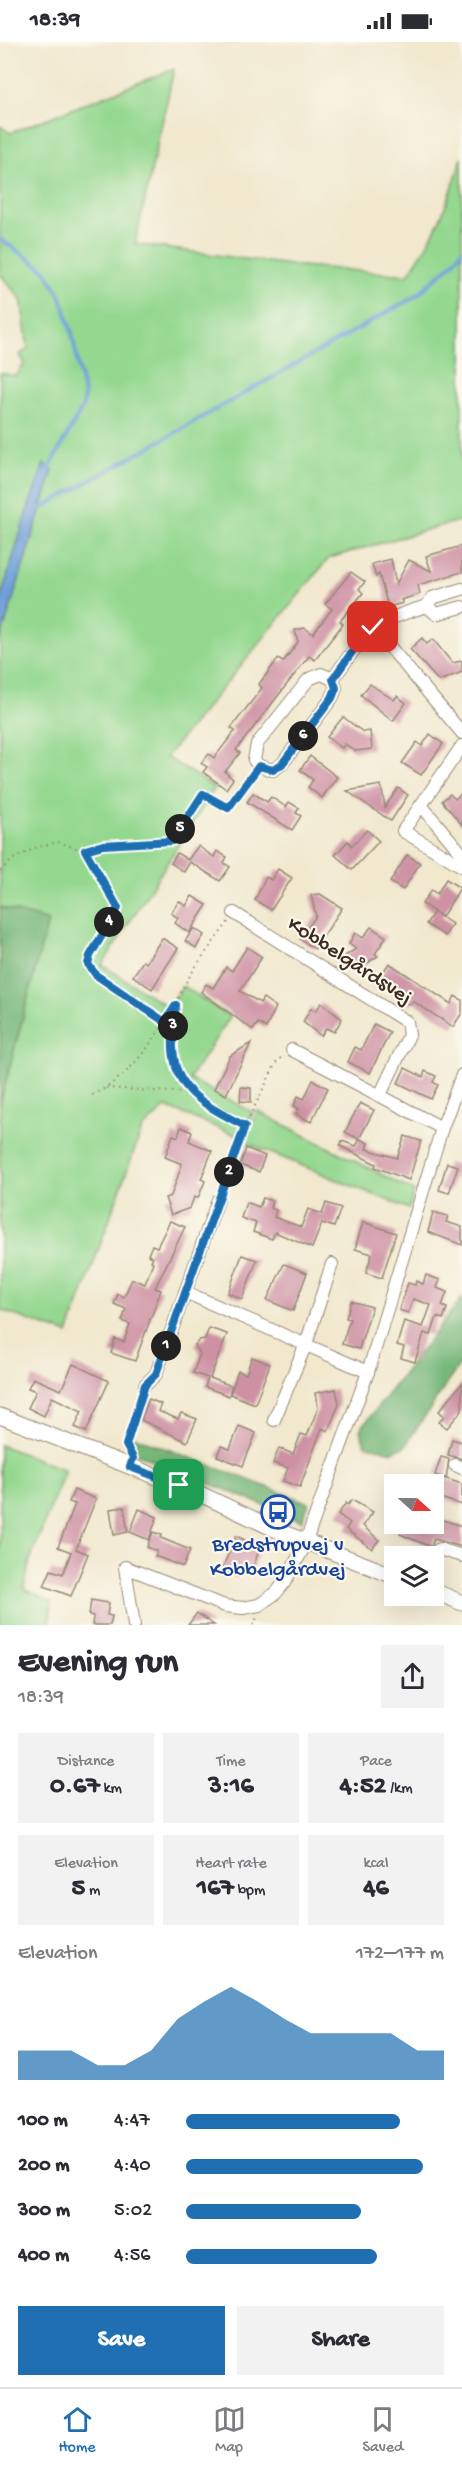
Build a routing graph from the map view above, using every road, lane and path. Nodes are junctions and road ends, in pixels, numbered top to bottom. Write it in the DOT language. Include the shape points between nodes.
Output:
graph roads {
  1 [pos="462,589"];
  2 [pos="427,606"];
  3 [pos="462,607"];
  4 [pos="373,627"];
  5 [pos="333,679"];
  6 [pos="462,733"];
  7 [pos="462,746"];
  8 [pos="259,766"];
  9 [pos="421,804"];
  10 [pos="85,850"];
  11 [pos="462,854"];
  12 [pos="462,866"];
  13 [pos="0,871"];
  14 [pos="234,913"];
  15 [pos="176,1005"];
  16 [pos="165,1022"];
  17 [pos="292,1050"];
  18 [pos="462,1075"];
  19 [pos="106,1088"];
  20 [pos="190,1093"];
  21 [pos="92,1095"];
  22 [pos="380,1095"];
  23 [pos="245,1126"];
  24 [pos="442,1128"];
  25 [pos="218,1200"];
  26 [pos="332,1264"];
  27 [pos="185,1292"];
  28 [pos="306,1344"];
  29 [pos="368,1372"];
  30 [pos="145,1385"];
  31 [pos="0,1416"];
  32 [pos="274,1420"];
  33 [pos="130,1467"];
  34 [pos="306,1541"];
  35 [pos="444,1551"];
  36 [pos="462,1556"];
  37 [pos="384,1572"];
  38 [pos="444,1595"];
  39 [pos="462,1603"];
  40 [pos="134,1625"];
  1 -- 2 [label="street" via="432,598"];
  2 -- 3 [label="street" via="436,614"];
  2 -- 4 [label="street" via="390,617"];
  4 -- 5 [label="street"];
  4 -- 6 [label="street"];
  5 -- 8 [label="street" via="336,688 332,698 282,764 273,770"];
  5 -- 8 [label="street" via="321,674 309,679 257,744 254,760"];
  7 -- 9 [label="street"];
  8 -- 10 [label="path" via="228,808 203,794 172,841 103,845"];
  9 -- 11 [label="street"];
  9 -- 12 [label="street" via="403,831"];
  10 -- 13 [label="path" via="58,842 35,848"];
  10 -- 16 [label="path" via="118,908 88,964 96,975"];
  14 -- 15 [label="path" via="184,986"];
  14 -- 22 [label="street, Kobbelgårdsvej" via="407,1022 410,1035"];
  15 -- 16 [label="path"];
  15 -- 20 [label="path" via="172,1050 180,1081"];
  16 -- 19 [label="path" via="147,1052"];
  17 -- 22 [label="street"];
  17 -- 23 [label="path" via="277,1061"];
  18 -- 24 [label="street"];
  19 -- 20 [label="path"];
  19 -- 21 [label="path"];
  20 -- 23 [label="path"];
  22 -- 24 [label="street"];
  23 -- 25 [label="path"];
  24 -- 29 [label="street"];
  25 -- 27 [label="street"];
  26 -- 28 [label="street"];
  27 -- 28 [label="street"];
  27 -- 30 [label="street" via="156,1374"];
  28 -- 29 [label="street"];
  28 -- 32 [label="street"];
  29 -- 34 [label="street"];
  30 -- 33 [label="path" via="126,1445 133,1458"];
  31 -- 33 [label="street"];
  33 -- 34 [label="street"];
  34 -- 37 [label="street"];
  34 -- 40 [label="street" via="276,1593 259,1605 243,1608 225,1606 125,1567"];
  35 -- 36 [label="street"];
  38 -- 39 [label="street"];
}
